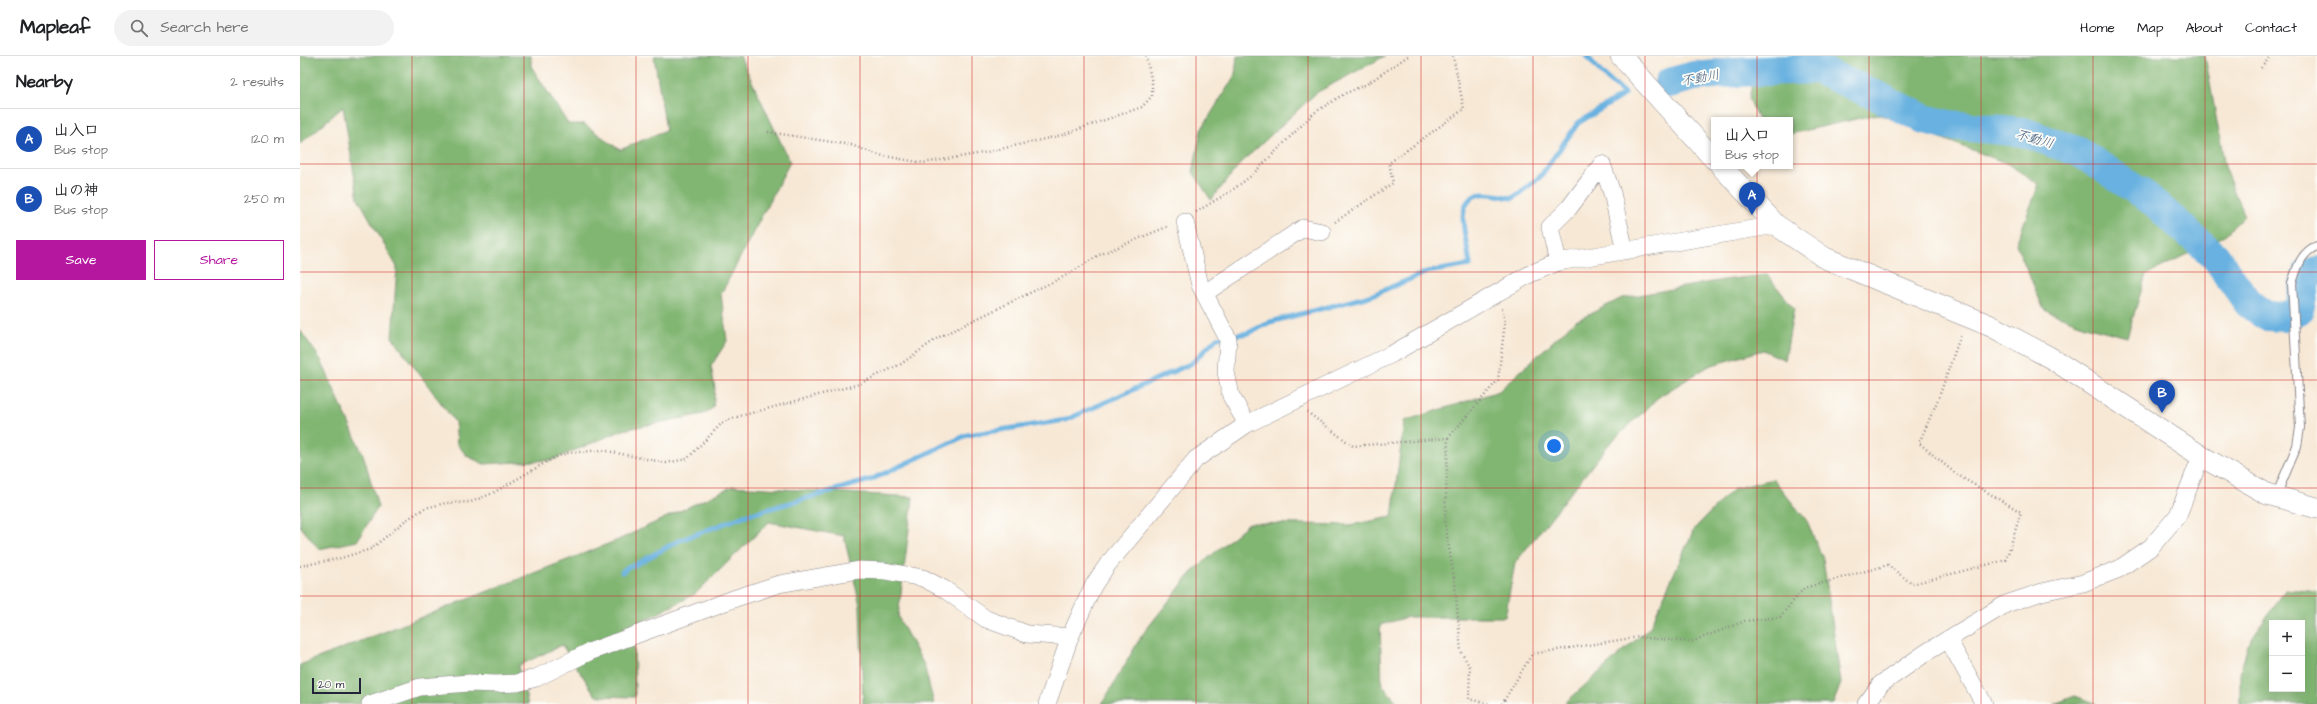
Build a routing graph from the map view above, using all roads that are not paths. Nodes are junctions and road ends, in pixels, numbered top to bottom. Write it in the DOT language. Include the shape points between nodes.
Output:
graph roads {
  1 [pos="1621,56"];
  2 [pos="1711,156"];
  3 [pos="1724,169"];
  4 [pos="1185,222"];
  5 [pos="1776,225"];
  6 [pos="1322,232"];
  7 [pos="2317,246"];
  8 [pos="1625,251"];
  9 [pos="1558,262"];
  10 [pos="1205,293"];
  11 [pos="1247,424"];
  12 [pos="2201,456"];
  13 [pos="2276,496"];
  14 [pos="2317,508"];
  15 [pos="1070,637"];
  16 [pos="1948,639"];
  17 [pos="370,704"];
  18 [pos="1047,704"];
  19 [pos="1866,704"];
  20 [pos="1984,704"];
  1 -- 2 [label="street"];
  3 -- 5 [label="street"];
  4 -- 10 [label="street" via="1200,285"];
  5 -- 8 [label="street"];
  5 -- 12 [label="street" via="1825,258 1990,326 2051,358"];
  6 -- 10 [label="street" via="1303,228"];
  7 -- 13 [label="lane" via="2310,248 2299,261 2292,283 2300,428 2297,446"];
  8 -- 9 [label="street"];
  8 -- 9 [label="street" via="1612,193 1602,164 1569,208 1550,227"];
  9 -- 11 [label="street" via="1530,274 1392,354"];
  10 -- 11 [label="street" via="1228,339 1228,384 1231,396"];
  11 -- 15 [label="street" via="1196,459 1108,564 1093,586"];
  12 -- 13 [label="street" via="2267,494"];
  12 -- 16 [label="street" via="2178,515 2151,547 2119,569 2090,581 2006,604"];
  13 -- 14 [label="street"];
  15 -- 17 [label="street" via="1027,634 986,618 923,578 885,570 859,570 779,584 736,598 589,652 536,678 504,684 470,683 420,687"];
  15 -- 18 [label="street"];
  16 -- 19 [label="street" via="1881,684"];
  16 -- 20 [label="street"];
}
